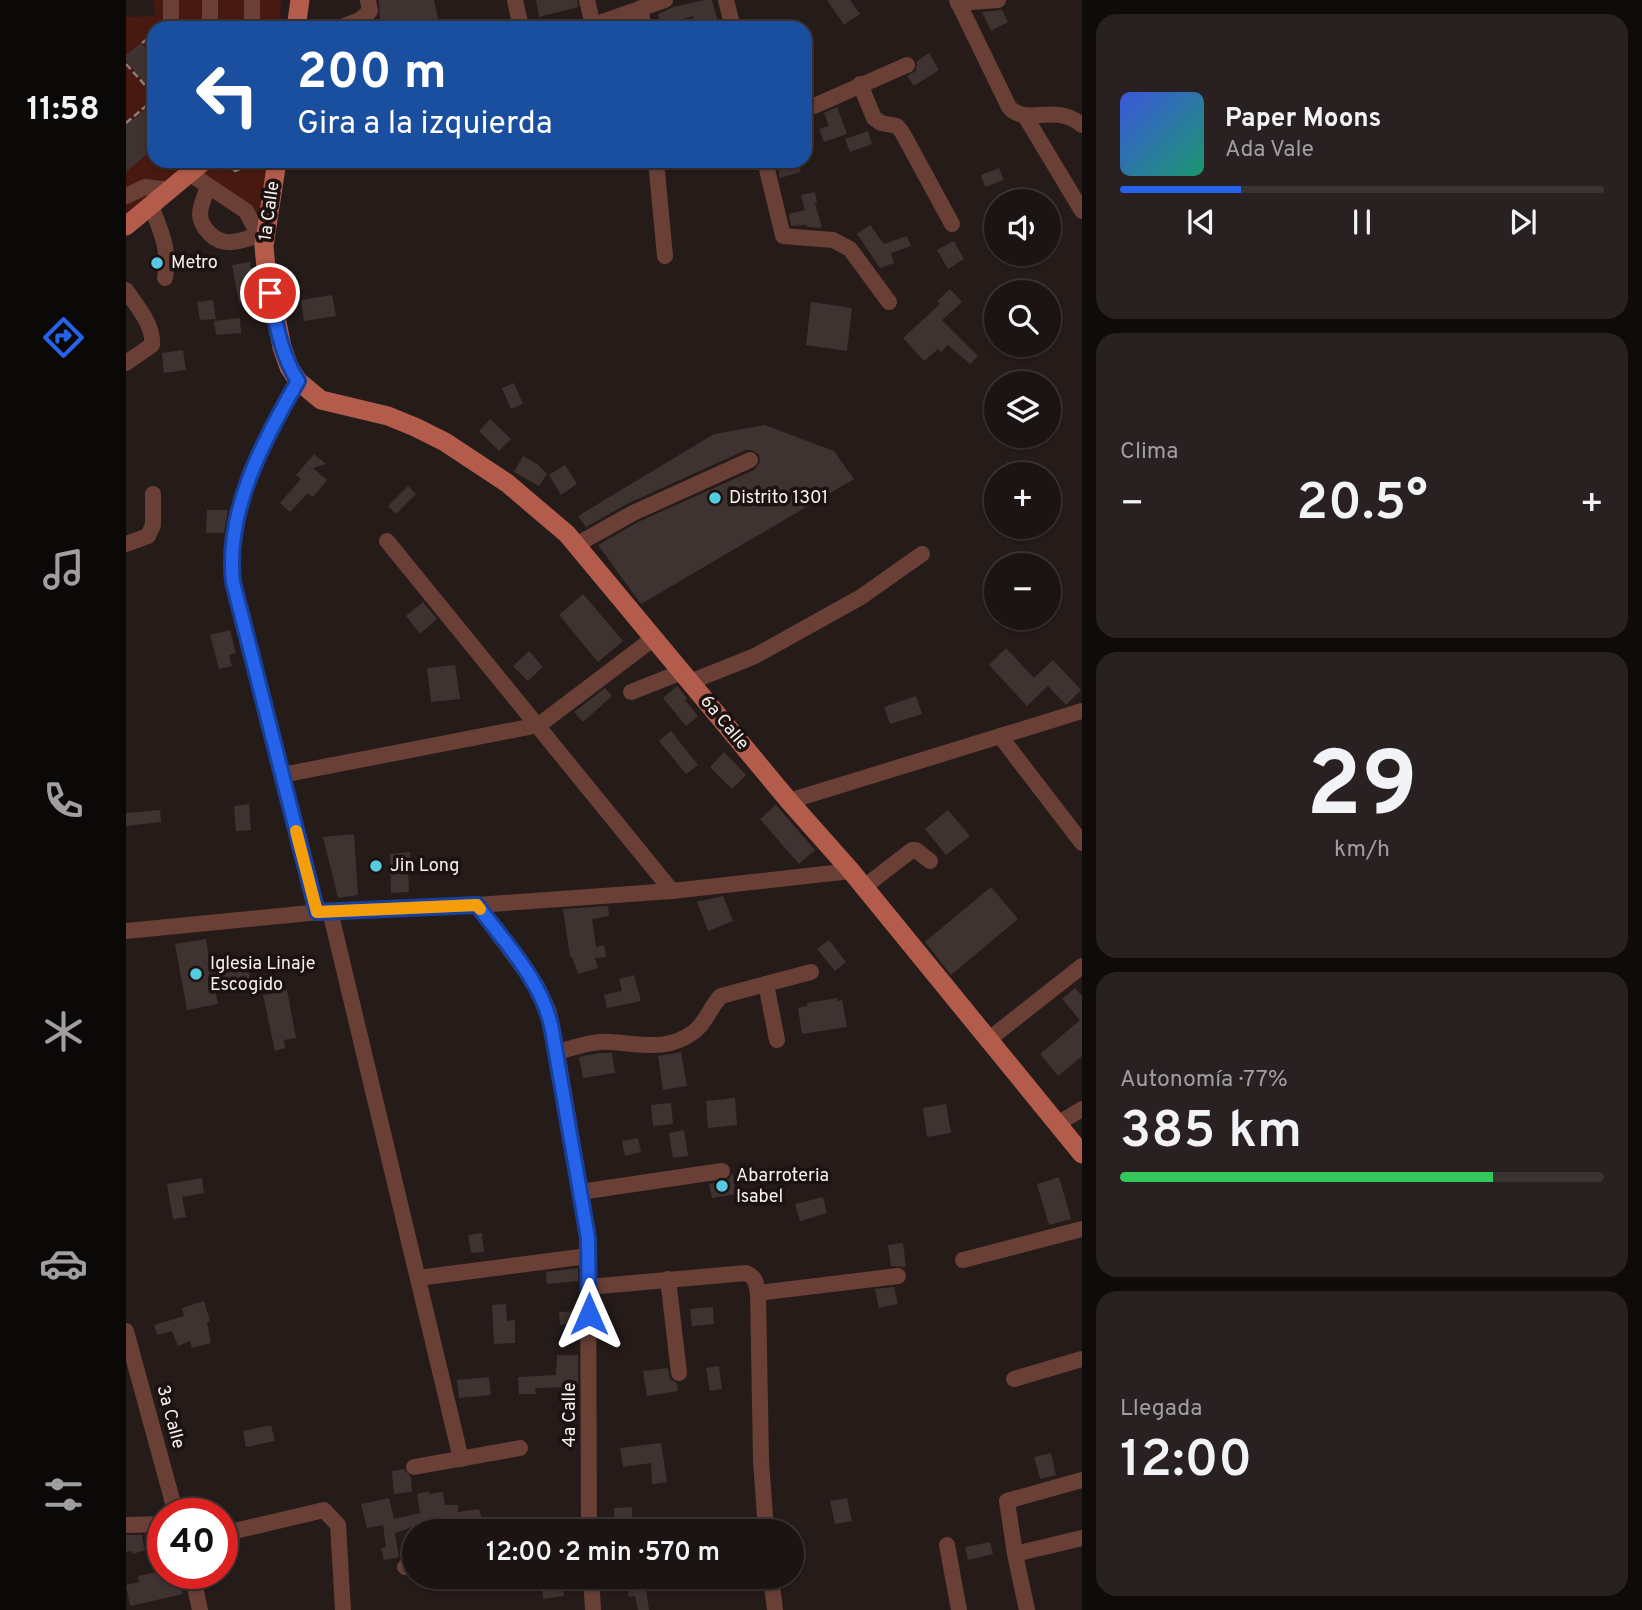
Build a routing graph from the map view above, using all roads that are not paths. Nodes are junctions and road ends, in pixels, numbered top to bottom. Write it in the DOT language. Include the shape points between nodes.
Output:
graph roads {
  1 [pos="171,0"];
  2 [pos="210,0"];
  3 [pos="252,0"];
  4 [pos="300,0"];
  5 [pos="368,0"];
  6 [pos="515,0"];
  7 [pos="587,0"];
  8 [pos="665,0"];
  9 [pos="726,0"];
  10 [pos="998,0"];
  11 [pos="957,1"];
  12 [pos="642,8"];
  13 [pos="172,21"];
  14 [pos="210,21"];
  15 [pos="252,21"];
  16 [pos="297,21"];
  17 [pos="357,21"];
  18 [pos="520,21"];
  19 [pos="589,21"];
  20 [pos="606,21"];
  21 [pos="643,21"];
  22 [pos="731,21"];
  23 [pos="907,65"];
  24 [pos="860,84"];
  25 [pos="812,105"];
  26 [pos="1025,116"];
  27 [pos="1082,125"];
  28 [pos="195,168"];
  29 [pos="197,168"];
  30 [pos="276,168"];
  31 [pos="657,168"];
  32 [pos="767,168"];
  33 [pos="208,186"];
  34 [pos="169,190"];
  35 [pos="126,195"];
  36 [pos="151,205"];
  37 [pos="1082,211"];
  38 [pos="952,224"];
  39 [pos="126,226"];
  40 [pos="261,241"];
  41 [pos="665,256"];
  42 [pos="165,278"];
  43 [pos="126,290"];
  44 [pos="889,302"];
  45 [pos="126,363"];
  46 [pos="298,381"];
  47 [pos="751,460"];
  48 [pos="153,494"];
  49 [pos="387,541"];
  50 [pos="126,544"];
  51 [pos="576,545"];
  52 [pos="922,554"];
  53 [pos="654,638"];
  54 [pos="686,677"];
  55 [pos="631,692"];
  56 [pos="1082,711"];
  57 [pos="539,725"];
  58 [pos="1000,736"];
  59 [pos="282,775"];
  60 [pos="789,801"];
  61 [pos="1082,844"];
  62 [pos="930,861"];
  63 [pos="851,871"];
  64 [pos="864,887"];
  65 [pos="672,891"];
  66 [pos="477,905"];
  67 [pos="324,911"];
  68 [pos="126,931"];
  69 [pos="1082,966"];
  70 [pos="811,972"];
  71 [pos="766,984"];
  72 [pos="777,1040"];
  73 [pos="988,1040"];
  74 [pos="557,1052"];
  75 [pos="1082,1109"];
  76 [pos="1057,1124"];
  77 [pos="1082,1154"];
  78 [pos="722,1171"];
  79 [pos="580,1192"];
  80 [pos="1082,1228"];
  81 [pos="589,1256"];
  82 [pos="963,1261"];
  83 [pos="898,1276"];
  84 [pos="418,1279"];
  85 [pos="668,1279"];
  86 [pos="588,1287"];
  87 [pos="758,1293"];
  88 [pos="126,1331"];
  89 [pos="1082,1359"];
  90 [pos="680,1373"];
  91 [pos="1014,1378"];
  92 [pos="520,1448"];
  93 [pos="461,1459"];
  94 [pos="414,1467"];
  95 [pos="1082,1480"];
  96 [pos="172,1498"];
  97 [pos="589,1519"];
  98 [pos="765,1519"];
  99 [pos="147,1524"];
  100 [pos="126,1525"];
  101 [pos="238,1530"];
  102 [pos="1082,1538"];
  103 [pos="947,1545"];
  104 [pos="1015,1554"];
  105 [pos="195,1589"];
  106 [pos="592,1589"];
  107 [pos="772,1589"];
  108 [pos="200,1610"];
  109 [pos="344,1610"];
  110 [pos="593,1610"];
  111 [pos="775,1610"];
  112 [pos="959,1610"];
  113 [pos="1027,1610"];
  1 -- 13 [label="street"];
  2 -- 14 [label="street"];
  3 -- 15 [label="street"];
  4 -- 16 [label="main road"];
  5 -- 17 [label="street" via="370,11"];
  6 -- 18 [label="street"];
  7 -- 19 [label="street"];
  8 -- 12 [label="street"];
  9 -- 22 [label="street"];
  10 -- 11 [label="street"];
  11 -- 26 [label="street" via="1009,107"];
  12 -- 20 [label="street"];
  12 -- 21 [label="street"];
  23 -- 24 [label="street"];
  24 -- 25 [label="street"];
  24 -- 38 [label="street" via="874,118 902,132"];
  26 -- 27 [label="street" via="1054,113"];
  26 -- 37 [label="street"];
  28 -- 34 [label="main road"];
  29 -- 33 [label="street"];
  30 -- 40 [label="main road, 1a Calle"];
  31 -- 41 [label="street"];
  32 -- 44 [label="street" via="783,236 833,240 850,249"];
  33 -- 40 [label="street" via="246,211"];
  33 -- 40 [label="street" via="200,214 205,229 225,243"];
  34 -- 35 [label="street" via="145,187"];
  34 -- 36 [label="main road"];
  36 -- 39 [label="main road"];
  36 -- 42 [label="street" via="166,246"];
  40 -- 46 [label="main road, 1a Calle" via="282,347"];
  43 -- 45 [label="street" via="153,339 152,345"];
  46 -- 51 [label="main road, 6a Calle" via="321,400 388,416 445,442 507,483"];
  46 -- 59 [label="street" via="255,466 232,534 230,558"];
  47 -- 51 [label="street" via="633,513"];
  48 -- 50 [label="street" via="153,525 148,536"];
  49 -- 57 [label="street"];
  51 -- 53 [label="main road, 6a Calle"];
  52 -- 54 [label="street" via="861,597 755,656"];
  53 -- 54 [label="main road, 6a Calle"];
  53 -- 57 [label="street"];
  54 -- 55 [label="street"];
  54 -- 60 [label="main road, 6a Calle"];
  56 -- 58 [label="street"];
  57 -- 59 [label="street"];
  57 -- 65 [label="street"];
  58 -- 60 [label="street"];
  58 -- 61 [label="street"];
  59 -- 67 [label="street"];
  60 -- 63 [label="main road, 6a Calle"];
  62 -- 64 [label="street" via="912,850"];
  63 -- 64 [label="main road, 6a Calle"];
  63 -- 65 [label="street"];
  64 -- 73 [label="main road, 6a Calle"];
  65 -- 66 [label="street"];
  66 -- 67 [label="street"];
  66 -- 74 [label="street, 4a Calle" via="538,988 549,1012"];
  67 -- 68 [label="street"];
  67 -- 84 [label="street"];
  69 -- 73 [label="street"];
  70 -- 71 [label="street"];
  71 -- 72 [label="street"];
  71 -- 74 [label="street" via="721,996 704,1023 669,1045 604,1042"];
  73 -- 76 [label="main road, 6a Calle"];
  74 -- 79 [label="street, 4a Calle"];
  75 -- 76 [label="street"];
  76 -- 77 [label="main road, 6a Calle"];
  78 -- 79 [label="street"];
  79 -- 81 [label="street, 4a Calle"];
  80 -- 82 [label="street"];
  81 -- 84 [label="street"];
  81 -- 86 [label="street, 4a Calle"];
  83 -- 87 [label="street"];
  84 -- 93 [label="street"];
  85 -- 86 [label="street"];
  85 -- 87 [label="street" via="746,1273 756,1280"];
  85 -- 90 [label="street"];
  86 -- 97 [label="street, 4a Calle"];
  87 -- 98 [label="street"];
  88 -- 96 [label="street, 3a Calle"];
  89 -- 91 [label="street"];
  92 -- 93 [label="street"];
  93 -- 94 [label="street"];
  95 -- 104 [label="street" via="1008,1499"];
  99 -- 100 [label="street"];
  101 -- 109 [label="street" via="324,1510 338,1525"];
  102 -- 104 [label="street"];
  103 -- 112 [label="street"];
  104 -- 113 [label="street"];
  105 -- 108 [label="street"];
  106 -- 110 [label="street"];
  107 -- 111 [label="street"];
}
